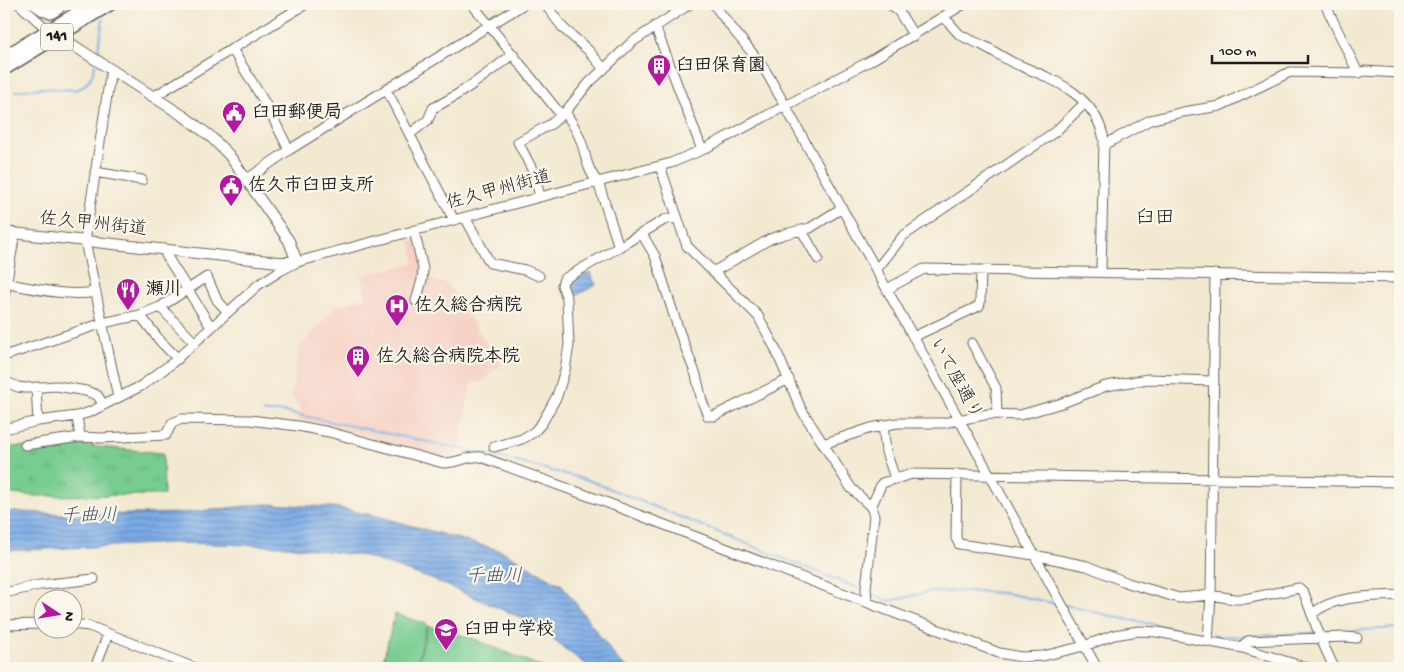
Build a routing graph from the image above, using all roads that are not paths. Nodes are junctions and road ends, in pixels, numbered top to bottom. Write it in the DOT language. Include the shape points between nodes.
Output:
graph roads {
  1 [pos="19,4"];
  2 [pos="33,4"];
  3 [pos="62,4"];
  4 [pos="93,4"];
  5 [pos="110,4"];
  6 [pos="306,4"];
  7 [pos="472,4"];
  8 [pos="524,4"];
  9 [pos="545,4"];
  10 [pos="690,4"];
  11 [pos="714,4"];
  12 [pos="890,4"];
  13 [pos="964,4"];
  14 [pos="1325,4"];
  15 [pos="944,17"];
  16 [pos="490,26"];
  17 [pos="654,26"];
  18 [pos="53,33"];
  19 [pos="914,36"];
  20 [pos="232,49"];
  21 [pos="513,54"];
  22 [pos="4,57"];
  23 [pos="4,69"];
  24 [pos="604,69"];
  25 [pos="111,70"];
  26 [pos="1358,73"];
  27 [pos="1400,73"];
  28 [pos="386,88"];
  29 [pos="153,97"];
  30 [pos="1085,103"];
  31 [pos="785,106"];
  32 [pos="563,114"];
  33 [pos="410,134"];
  34 [pos="1104,145"];
  35 [pos="289,150"];
  36 [pos="702,150"];
  37 [pos="660,166"];
  38 [pos="95,172"];
  39 [pos="142,180"];
  40 [pos="246,180"];
  41 [pos="598,182"];
  42 [pos="540,197"];
  43 [pos="842,208"];
  44 [pos="677,216"];
  45 [pos="465,217"];
  46 [pos="454,220"];
  47 [pos="414,230"];
  48 [pos="802,231"];
  49 [pos="9,233"];
  50 [pos="642,234"];
  51 [pos="85,241"];
  52 [pos="619,247"];
  53 [pos="165,249"];
  54 [pos="818,260"];
  55 [pos="297,262"];
  56 [pos="875,268"];
  57 [pos="981,270"];
  58 [pos="713,272"];
  59 [pos="1101,272"];
  60 [pos="1215,274"];
  61 [pos="539,276"];
  62 [pos="1400,278"];
  63 [pos="5,284"];
  64 [pos="887,289"];
  65 [pos="187,290"];
  66 [pos="95,292"];
  67 [pos="4,297"];
  68 [pos="416,301"];
  69 [pos="160,307"];
  70 [pos="228,312"];
  71 [pos="140,315"];
  72 [pos="103,324"];
  73 [pos="211,327"];
  74 [pos="913,337"];
  75 [pos="195,343"];
  76 [pos="972,343"];
  77 [pos="4,356"];
  78 [pos="178,359"];
  79 [pos="789,380"];
  80 [pos="4,381"];
  81 [pos="1214,381"];
  82 [pos="36,387"];
  83 [pos="118,397"];
  84 [pos="104,405"];
  85 [pos="997,414"];
  86 [pos="77,416"];
  87 [pos="960,420"];
  88 [pos="38,421"];
  89 [pos="883,425"];
  90 [pos="4,428"];
  91 [pos="80,437"];
  92 [pos="823,444"];
  93 [pos="25,445"];
  94 [pos="494,448"];
  95 [pos="958,474"];
  96 [pos="990,474"];
  97 [pos="894,478"];
  98 [pos="1212,478"];
  99 [pos="1400,482"];
  100 [pos="871,507"];
  101 [pos="1034,555"];
  102 [pos="94,579"];
  103 [pos="4,593"];
  104 [pos="866,595"];
  105 [pos="1400,595"];
  106 [pos="1211,596"];
  107 [pos="1312,614"];
  108 [pos="32,624"];
  109 [pos="4,625"];
  110 [pos="82,625"];
  111 [pos="108,634"];
  112 [pos="1319,635"];
  113 [pos="1209,636"];
  114 [pos="1357,638"];
  115 [pos="1084,646"];
  116 [pos="1243,648"];
  117 [pos="95,668"];
  118 [pos="195,668"];
  119 [pos="1097,668"];
  120 [pos="1307,668"];
  121 [pos="1334,668"];
  1 -- 18 [label="street"];
  2 -- 3 [label="street" via="51,14"];
  4 -- 18 [label="highway, 141"];
  5 -- 18 [label="highway, 141"];
  6 -- 20 [label="street"];
  7 -- 16 [label="street"];
  8 -- 16 [label="street"];
  9 -- 24 [label="street" via="563,28"];
  10 -- 17 [label="street"];
  11 -- 31 [label="street, いて座通り" via="761,63"];
  12 -- 19 [label="street" via="900,12"];
  13 -- 15 [label="street, 佐久甲州街道"];
  14 -- 26 [label="street"];
  15 -- 19 [label="street, 佐久甲州街道"];
  15 -- 30 [label="street" via="959,34 1063,84"];
  16 -- 21 [label="street"];
  16 -- 28 [label="street"];
  17 -- 24 [label="street"];
  17 -- 36 [label="street"];
  18 -- 22 [label="highway, 141"];
  18 -- 23 [label="highway, 141"];
  18 -- 25 [label="main road"];
  19 -- 31 [label="street, 佐久甲州街道"];
  20 -- 29 [label="street"];
  20 -- 35 [label="street"];
  21 -- 32 [label="street"];
  21 -- 33 [label="street" via="476,82 433,108 428,120"];
  24 -- 32 [label="street"];
  25 -- 29 [label="main road"];
  25 -- 38 [label="street"];
  26 -- 27 [label="street"];
  26 -- 34 [label="street" via="1290,72 1220,106 1150,120"];
  28 -- 33 [label="street"];
  28 -- 35 [label="street"];
  29 -- 40 [label="main road" via="210,136 229,155"];
  30 -- 34 [label="street" via="1100,123"];
  30 -- 56 [label="street" via="1056,131 903,236"];
  31 -- 36 [label="street, 佐久甲州街道"];
  31 -- 43 [label="street, いて座通り"];
  32 -- 41 [label="street" via="572,122 592,176"];
  32 -- 42 [label="street" via="518,142 534,173"];
  33 -- 46 [label="street"];
  34 -- 59 [label="street"];
  35 -- 40 [label="street"];
  36 -- 37 [label="street, 佐久甲州街道"];
  37 -- 41 [label="street, 佐久甲州街道"];
  37 -- 44 [label="street"];
  38 -- 39 [label="street"];
  38 -- 51 [label="street"];
  40 -- 55 [label="main road" via="289,241"];
  41 -- 42 [label="street, 佐久甲州街道"];
  41 -- 52 [label="street"];
  42 -- 45 [label="street, 佐久甲州街道"];
  43 -- 48 [label="street"];
  43 -- 56 [label="street, いて座通り"];
  44 -- 50 [label="street"];
  44 -- 58 [label="street" via="687,246"];
  45 -- 46 [label="street, 佐久甲州街道"];
  45 -- 61 [label="street" via="490,263"];
  46 -- 47 [label="street, 佐久甲州街道"];
  47 -- 55 [label="street, 佐久甲州街道"];
  47 -- 68 [label="street" via="422,269"];
  48 -- 54 [label="street"];
  48 -- 58 [label="street" via="770,240"];
  49 -- 51 [label="main road, 佐久甲州街道"];
  49 -- 63 [label="street"];
  50 -- 52 [label="street"];
  50 -- 79 [label="street" via="655,256 708,416"];
  51 -- 53 [label="main road, 佐久甲州街道"];
  51 -- 66 [label="street"];
  52 -- 94 [label="street" via="564,279 569,345 557,396 534,432"];
  53 -- 55 [label="main road, 佐久甲州街道"];
  53 -- 65 [label="street"];
  55 -- 70 [label="street" via="258,285"];
  56 -- 64 [label="street, いて座通り"];
  57 -- 59 [label="street"];
  57 -- 64 [label="street" via="924,269"];
  57 -- 74 [label="street" via="979,306"];
  58 -- 79 [label="street" via="758,316"];
  59 -- 60 [label="street"];
  60 -- 62 [label="street"];
  60 -- 81 [label="street"];
  63 -- 66 [label="street" via="82,294"];
  63 -- 67 [label="street"];
  64 -- 74 [label="street, いて座通り"];
  65 -- 69 [label="street"];
  65 -- 70 [label="street" via="207,277 217,300"];
  65 -- 73 [label="street"];
  66 -- 72 [label="street"];
  69 -- 71 [label="street"];
  69 -- 75 [label="street"];
  70 -- 73 [label="street"];
  71 -- 72 [label="street"];
  71 -- 78 [label="street"];
  72 -- 77 [label="street"];
  72 -- 83 [label="street"];
  73 -- 75 [label="street"];
  74 -- 87 [label="street, いて座通り"];
  75 -- 78 [label="street"];
  76 -- 85 [label="street" via="996,388"];
  78 -- 83 [label="street" via="157,376"];
  79 -- 92 [label="street" via="801,409"];
  80 -- 82 [label="street" via="18,387"];
  81 -- 85 [label="street" via="1148,379 1106,386 1020,415"];
  81 -- 98 [label="street"];
  82 -- 84 [label="street" via="63,386 86,391 97,396"];
  82 -- 88 [label="street"];
  83 -- 84 [label="street"];
  84 -- 86 [label="street"];
  85 -- 87 [label="street"];
  86 -- 88 [label="street"];
  86 -- 91 [label="street"];
  87 -- 89 [label="street"];
  87 -- 96 [label="street, いて座通り"];
  88 -- 90 [label="street"];
  89 -- 92 [label="street"];
  89 -- 97 [label="street" via="886,452"];
  91 -- 93 [label="street"];
  91 -- 104 [label="street" via="166,436 172,423 182,419 250,420 329,432 443,463 481,457"];
  92 -- 100 [label="street" via="851,488"];
  95 -- 96 [label="street"];
  95 -- 97 [label="street"];
  95 -- 101 [label="street" via="957,543"];
  96 -- 98 [label="street"];
  96 -- 101 [label="street, いて座通り"];
  97 -- 100 [label="street" via="882,483"];
  98 -- 99 [label="street"];
  98 -- 106 [label="street"];
  100 -- 104 [label="street" via="874,516"];
  101 -- 106 [label="street" via="1087,566 1128,583 1179,598"];
  101 -- 115 [label="street, いて座通り"];
  102 -- 103 [label="street"];
  104 -- 115 [label="street" via="1007,655 1034,657"];
  105 -- 107 [label="street" via="1344,599"];
  106 -- 107 [label="street" via="1245,599 1299,588"];
  106 -- 113 [label="street"];
  107 -- 112 [label="street"];
  108 -- 109 [label="street"];
  110 -- 111 [label="street"];
  111 -- 117 [label="street"];
  111 -- 118 [label="street"];
  112 -- 114 [label="street"];
  112 -- 116 [label="street" via="1248,641"];
  112 -- 121 [label="street"];
  113 -- 115 [label="street" via="1138,631 1114,635"];
  113 -- 116 [label="street"];
  115 -- 119 [label="street, いて座通り"];
  116 -- 120 [label="street"];
}
